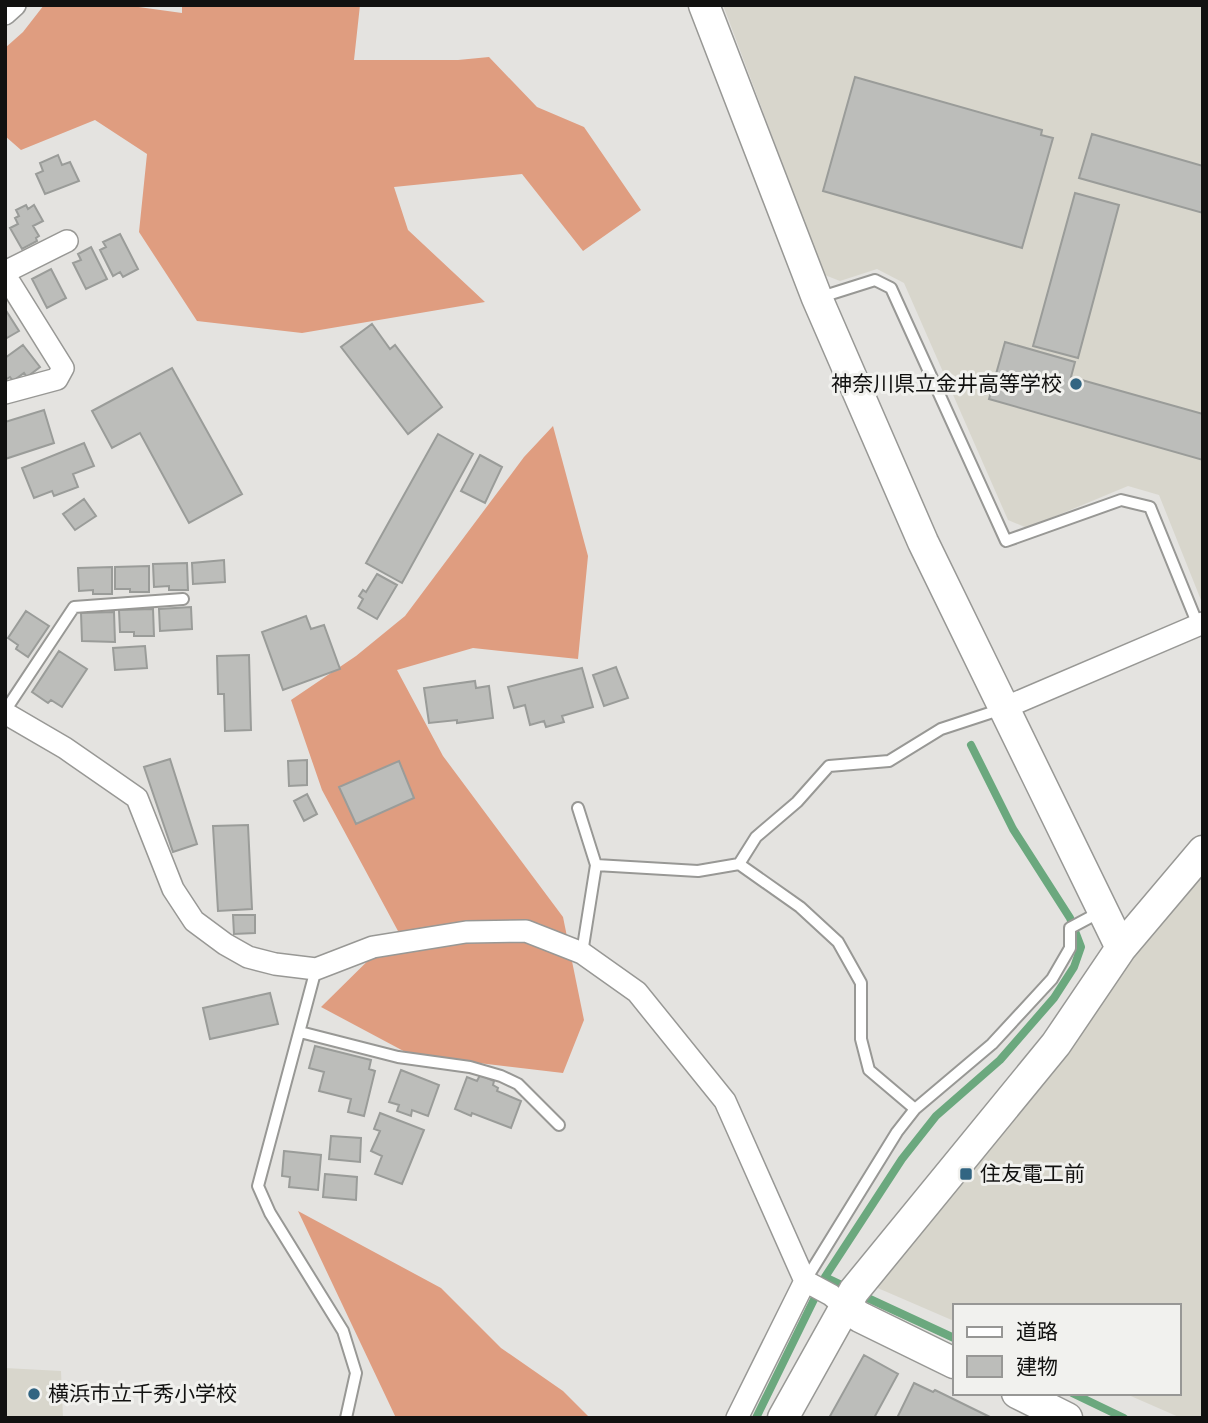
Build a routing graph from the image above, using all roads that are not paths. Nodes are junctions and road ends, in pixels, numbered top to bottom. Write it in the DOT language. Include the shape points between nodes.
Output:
graph roads {
  1 [pos="15,5"];
  2 [pos="704,5"];
  3 [pos="5,15"];
  4 [pos="66,241"];
  5 [pos="5,273"];
  6 [pos="817,298"];
  7 [pos="5,393"];
  8 [pos="183,599"];
  9 [pos="1200,624"];
  10 [pos="1004,708"];
  11 [pos="5,712"];
  12 [pos="578,808"];
  13 [pos="1203,851"];
  14 [pos="739,864"];
  15 [pos="596,865"];
  16 [pos="1102,911"];
  17 [pos="1121,948"];
  18 [pos="582,953"];
  19 [pos="316,969"];
  20 [pos="300,1032"];
  21 [pos="915,1109"];
  22 [pos="559,1125"];
  23 [pos="830,1292"];
  24 [pos="953,1363"];
  25 [pos="1021,1395"];
  26 [pos="346,1418"];
  27 [pos="737,1418"];
  28 [pos="783,1418"];
  29 [pos="1067,1418"];
  1 -- 3 [label="street"];
  2 -- 6 [label="street"];
  4 -- 5 [label="street"];
  5 -- 7 [label="street" via="63,368 57,379"];
  6 -- 9 [label="lane" via="875,281 891,288 1006,541 1121,500 1150,506"];
  6 -- 10 [label="street" via="923,542"];
  8 -- 11 [label="lane" via="74,607"];
  9 -- 10 [label="street"];
  10 -- 14 [label="lane" via="941,729 890,761 829,766 757,837"];
  10 -- 16 [label="street"];
  11 -- 19 [label="street" via="137,797 173,889 194,921 248,957"];
  12 -- 15 [label="lane"];
  13 -- 17 [label="street"];
  14 -- 15 [label="lane" via="698,871"];
  14 -- 21 [label="lane" via="800,906 838,942 861,983 861,1039 869,1070"];
  15 -- 18 [label="lane"];
  16 -- 17 [label="street"];
  16 -- 21 [label="lane" via="1069,928 1070,948 1052,979 992,1044"];
  17 -- 23 [label="street" via="1056,1044 881,1260"];
  18 -- 19 [label="street" via="526,931 466,932 373,947"];
  18 -- 23 [label="street" via="636,992 725,1101"];
  19 -- 20 [label="lane"];
  20 -- 22 [label="lane" via="501,1076 518,1084"];
  20 -- 26 [label="lane" via="258,1185 270,1213 343,1331 356,1373"];
  21 -- 23 [label="lane" via="897,1132"];
  23 -- 24 [label="street" via="860,1317"];
  23 -- 27 [label="street"];
  23 -- 28 [label="street"];
  25 -- 29 [label="street"];
}
